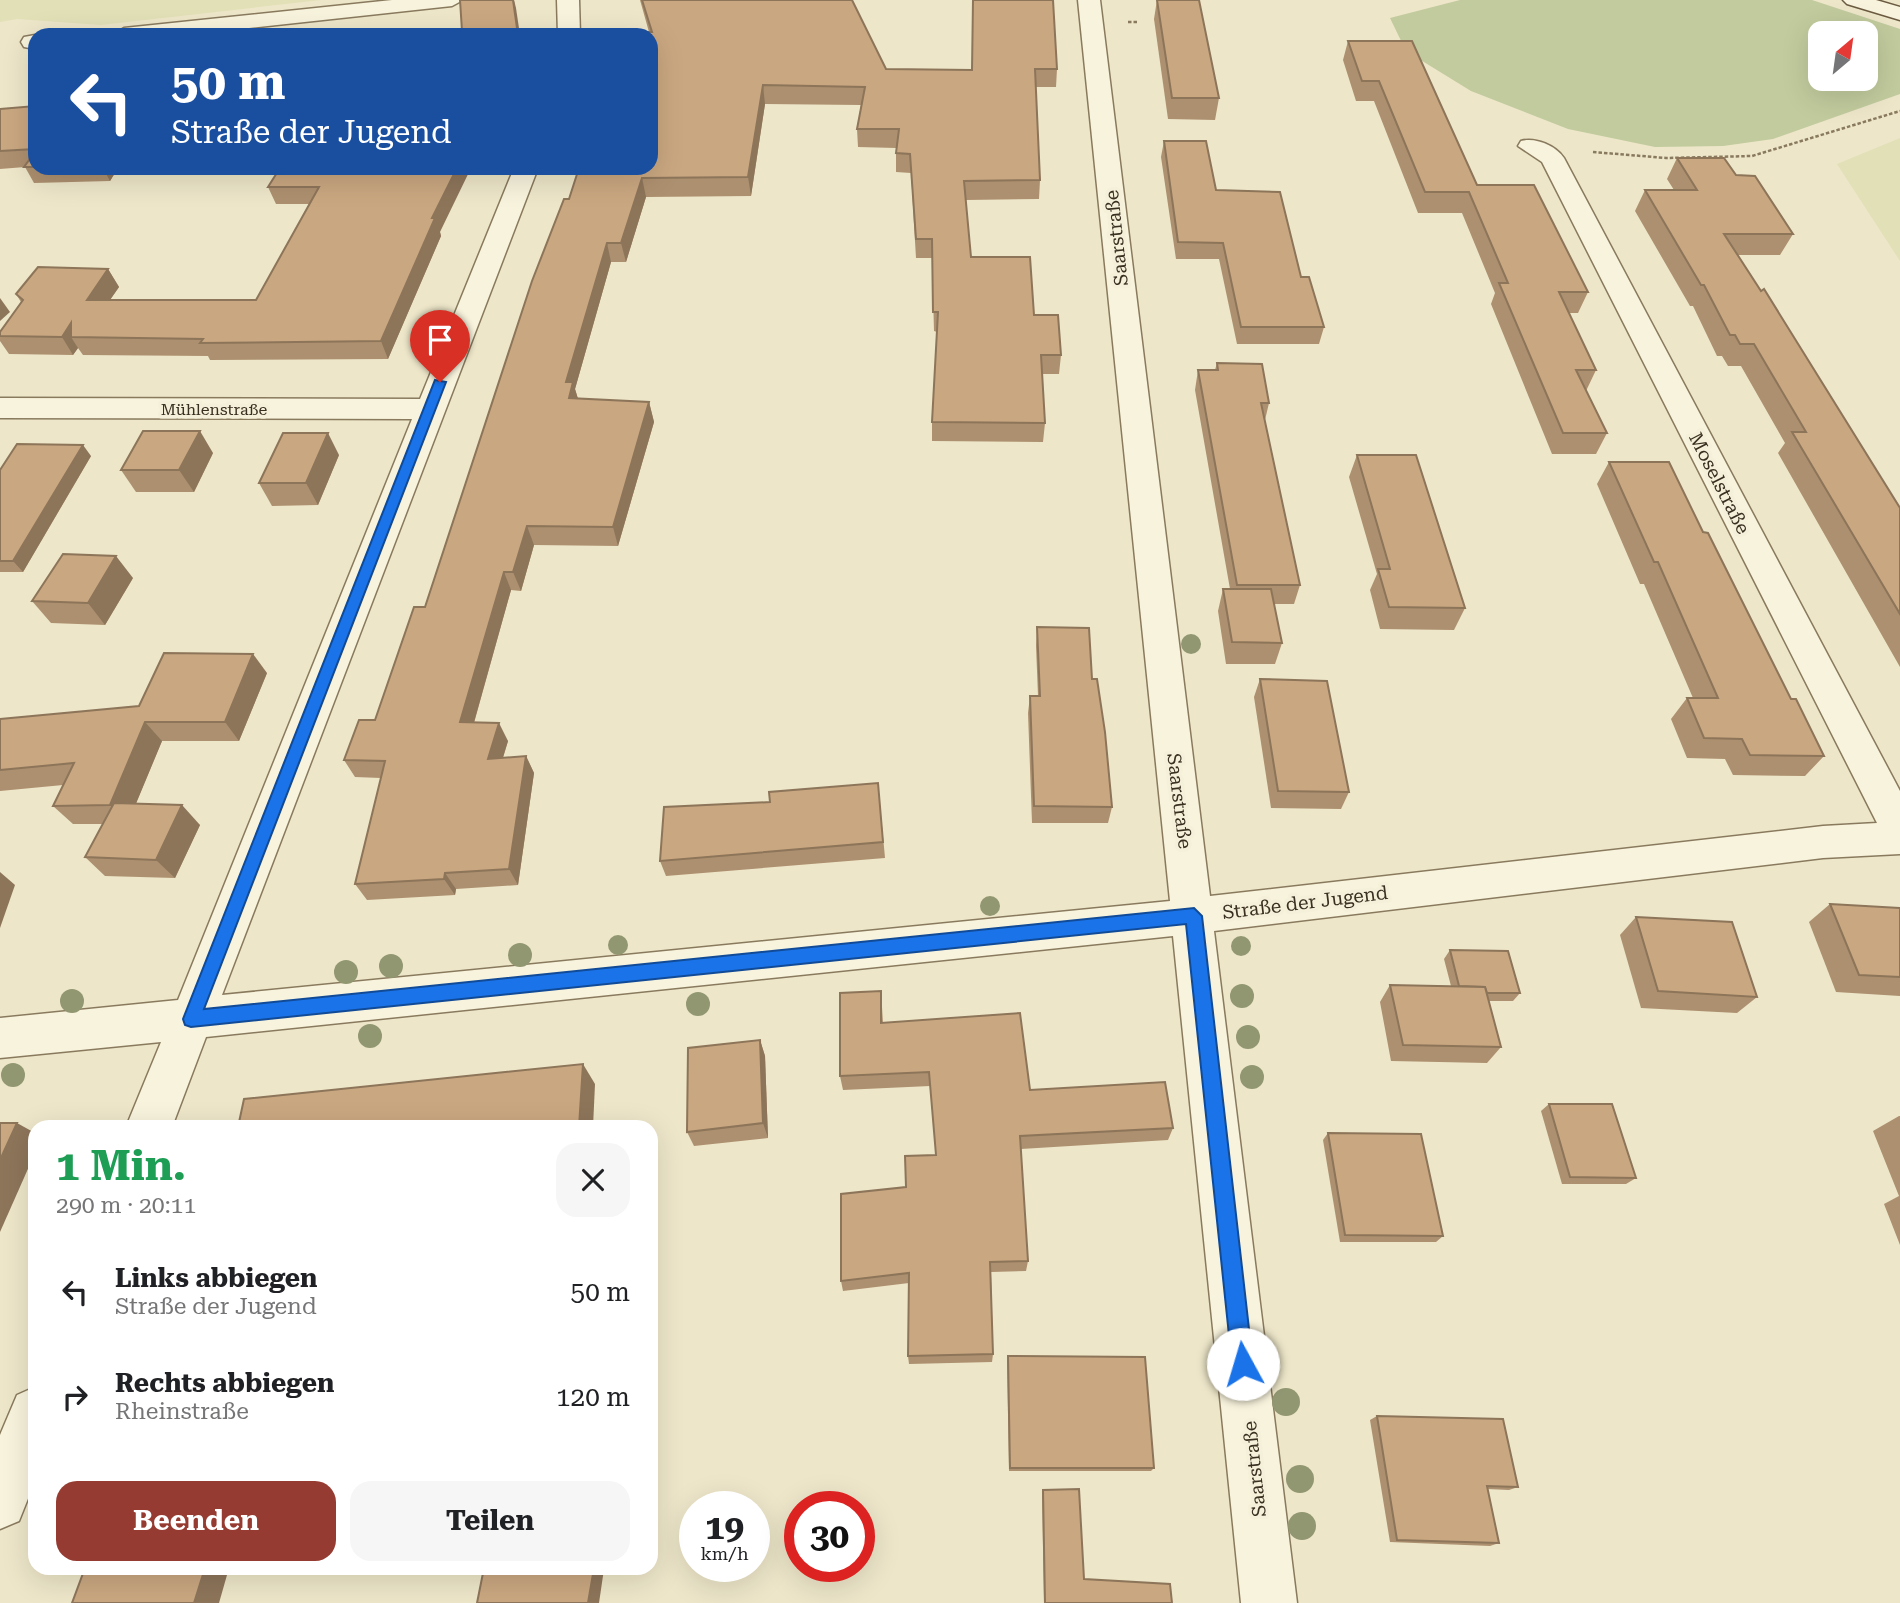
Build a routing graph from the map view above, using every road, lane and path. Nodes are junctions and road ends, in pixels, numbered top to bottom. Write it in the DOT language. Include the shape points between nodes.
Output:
graph roads {
  1 [pos="453,0"];
  2 [pos="568,0"];
  3 [pos="1089,0"];
  4 [pos="1854,0"];
  5 [pos="1900,14"];
  6 [pos="190,28"];
  7 [pos="569,28"];
  8 [pos="1900,111"];
  9 [pos="1541,152"];
  10 [pos="523,175"];
  11 [pos="0,408"];
  12 [pos="429,409"];
  13 [pos="1900,830"];
  14 [pos="1900,838"];
  15 [pos="1194,916"];
  16 [pos="191,1019"];
  17 [pos="0,1038"];
  18 [pos="152,1120"];
  19 [pos="28,1431"];
  20 [pos="0,1502"];
  21 [pos="1269,1603"];
  1 -- 6 [label="street"];
  2 -- 7 [label="street"];
  3 -- 15 [label="street, Saarstraße"];
  4 -- 5 [label="street"];
  8 -- 9 [label="path" via="1752,156 1666,158"];
  9 -- 13 [label="street, Moselstraße"];
  10 -- 12 [label="street"];
  11 -- 12 [label="street, Mühlenstraße"];
  12 -- 16 [label="street"];
  14 -- 15 [label="street, Straße der Jugend" via="1823,842"];
  15 -- 16 [label="street, Straße der Jugend"];
  15 -- 21 [label="street, Saarstraße"];
  16 -- 17 [label="street, Straße der Jugend"];
  16 -- 18 [label="street"];
  19 -- 20 [label="street"];
}
